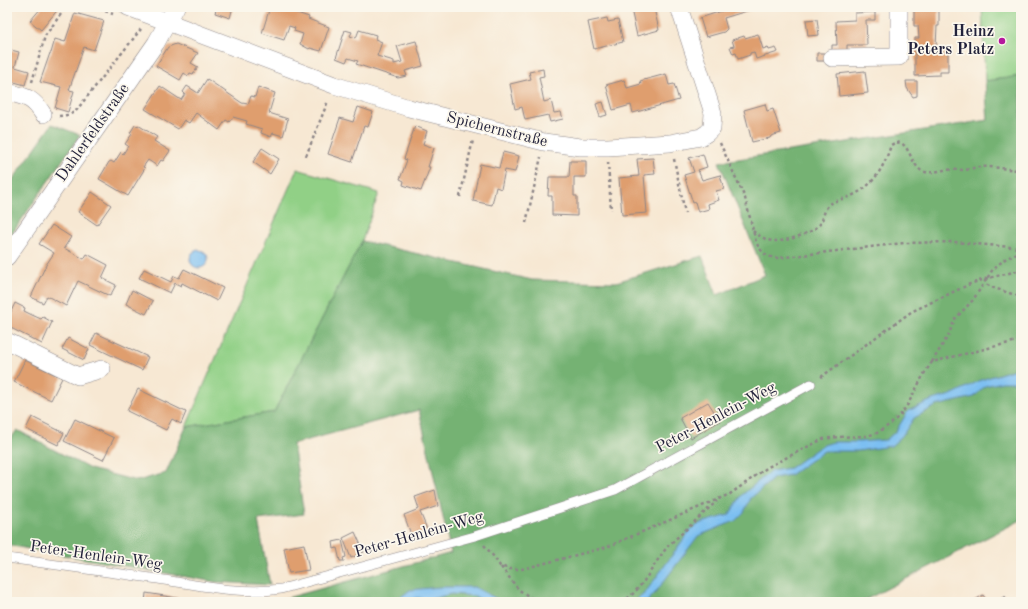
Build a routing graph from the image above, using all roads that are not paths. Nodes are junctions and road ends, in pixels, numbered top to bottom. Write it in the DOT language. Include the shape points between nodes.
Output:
graph roads {
  1 [pos="128,7"];
  2 [pos="176,7"];
  3 [pos="679,7"];
  4 [pos="899,7"];
  5 [pos="168,23"];
  6 [pos="832,58"];
  7 [pos="7,92"];
  8 [pos="43,114"];
  9 [pos="7,257"];
  10 [pos="7,341"];
  11 [pos="102,369"];
  12 [pos="811,384"];
  13 [pos="7,558"];
  1 -- 5 [label="street, Spichernstraße"];
  2 -- 5 [label="street, Dahlerfeldstraße"];
  3 -- 5 [label="street, Spichernstraße" via="713,113 712,128 701,137 670,143 608,147 580,147 544,142 409,108 334,85"];
  4 -- 6 [label="street" via="899,57"];
  5 -- 9 [label="street, Dahlerfeldstraße"];
  7 -- 8 [label="street" via="27,97"];
  10 -- 11 [label="street" via="78,376"];
  12 -- 13 [label="lane, Peter-Henlein-Weg" via="615,490 475,536 281,590 267,592 202,586"];
}
